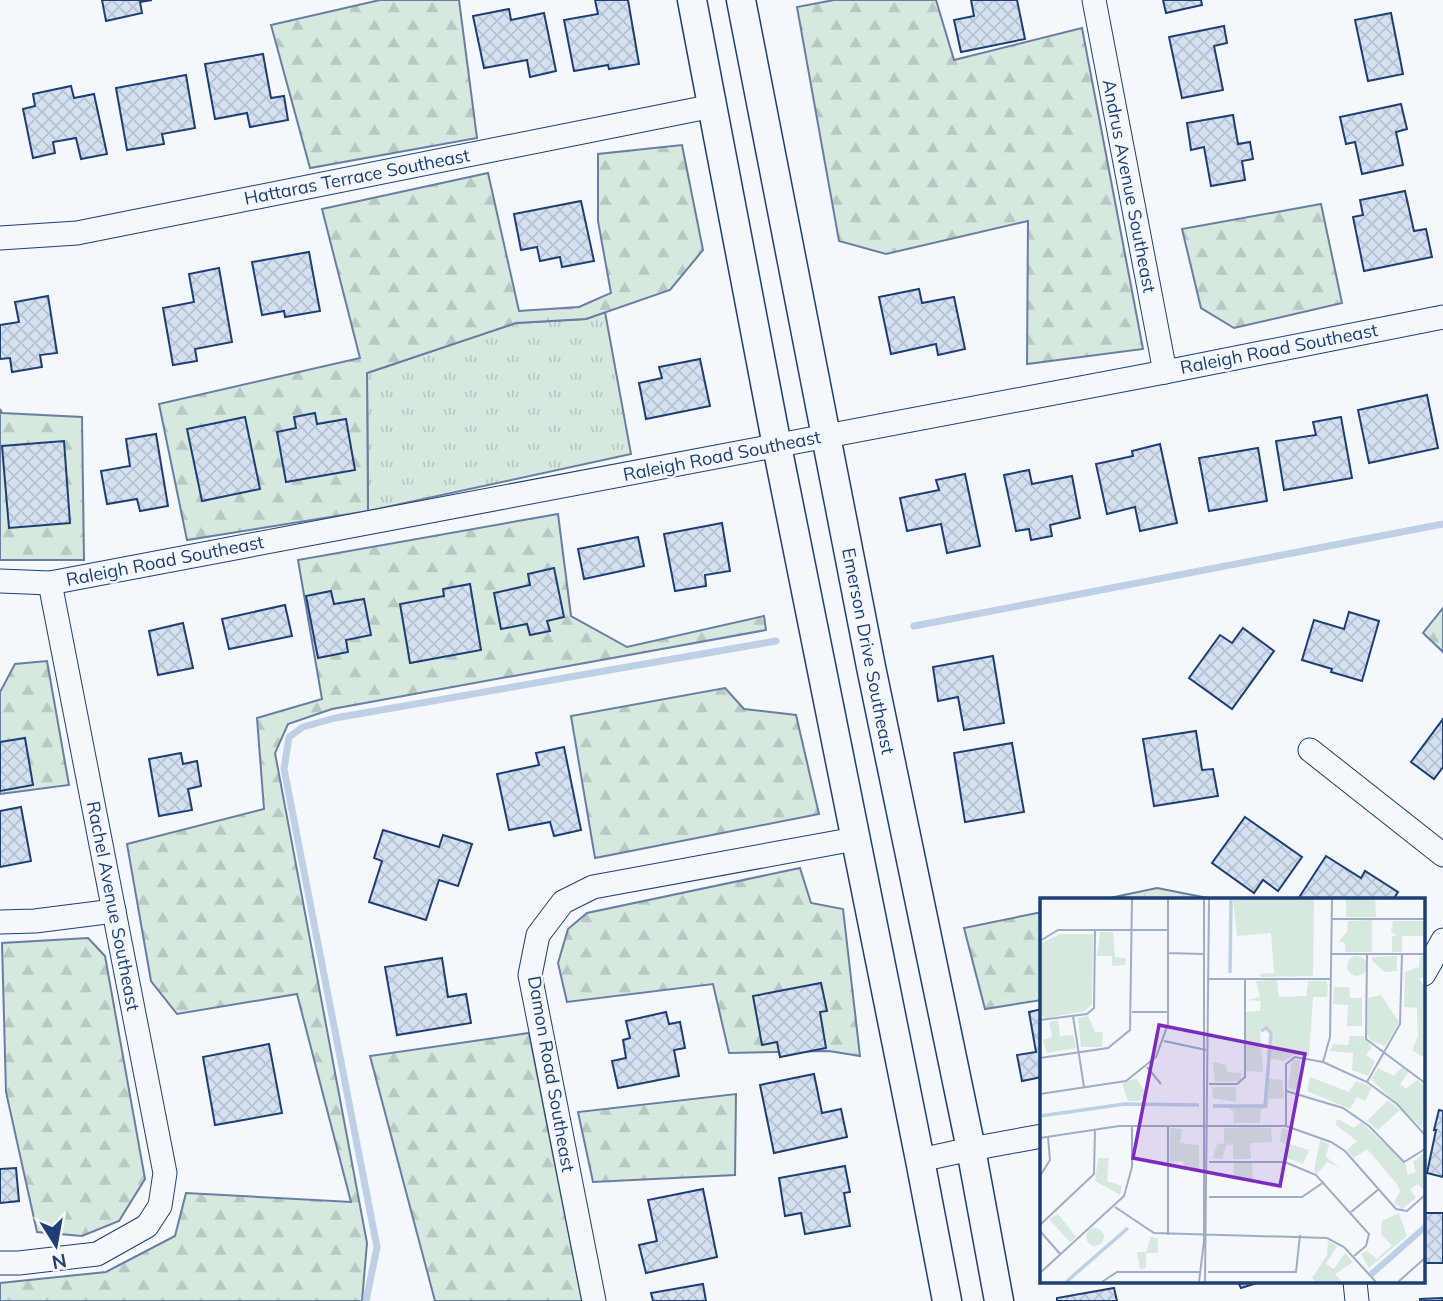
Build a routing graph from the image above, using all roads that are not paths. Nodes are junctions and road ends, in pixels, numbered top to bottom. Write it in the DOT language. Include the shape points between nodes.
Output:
graph roads {
  1 [pos="692,0"];
  2 [pos="741,0"];
  3 [pos="1094,0"];
  4 [pos="713,106"];
  5 [pos="0,239"];
  6 [pos="1443,317"];
  7 [pos="1165,372"];
  8 [pos="825,437"];
  9 [pos="777,446"];
  10 [pos="0,581"];
  11 [pos="50,583"];
  12 [pos="1310,750"];
  13 [pos="855,839"];
  14 [pos="1443,855"];
  15 [pos="114,911"];
  16 [pos="0,922"];
  17 [pos="1443,940"];
  18 [pos="1426,970"];
  19 [pos="1040,1136"];
  20 [pos="971,1149"];
  21 [pos="920,1160"];
  22 [pos="0,1263"];
  23 [pos="594,1301"];
  24 [pos="947,1301"];
  25 [pos="999,1301"];
  1 -- 4 [label="street"];
  2 -- 8 [label="street, Emerson Drive Southeast"];
  3 -- 7 [label="street, Andrus Avenue Southeast"];
  4 -- 5 [label="street, Hattaras Terrace Southeast" via="77,233"];
  4 -- 9 [label="street"];
  6 -- 7 [label="street, Raleigh Road Southeast"];
  7 -- 8 [label="street, Raleigh Road Southeast"];
  8 -- 9 [label="street, Raleigh Road Southeast"];
  8 -- 20 [label="street, Emerson Drive Southeast"];
  9 -- 11 [label="street, Raleigh Road Southeast"];
  9 -- 13 [label="street"];
  10 -- 11 [label="street, Raleigh Road Southeast"];
  11 -- 15 [label="street, Rachel Avenue Southeast"];
  12 -- 14 [label="street"];
  13 -- 21 [label="street"];
  13 -- 23 [label="street, Damon Road Southeast" via="593,887 563,902 538,935 530,975"];
  15 -- 16 [label="street"];
  15 -- 22 [label="street, Rachel Avenue Southeast" via="165,1173 160,1206 147,1226 97,1254"];
  17 -- 18 [label="street"];
  19 -- 20 [label="street"];
  20 -- 21 [label="street"];
  20 -- 25 [label="street, Emerson Drive Southeast"];
  21 -- 24 [label="street"];
}
